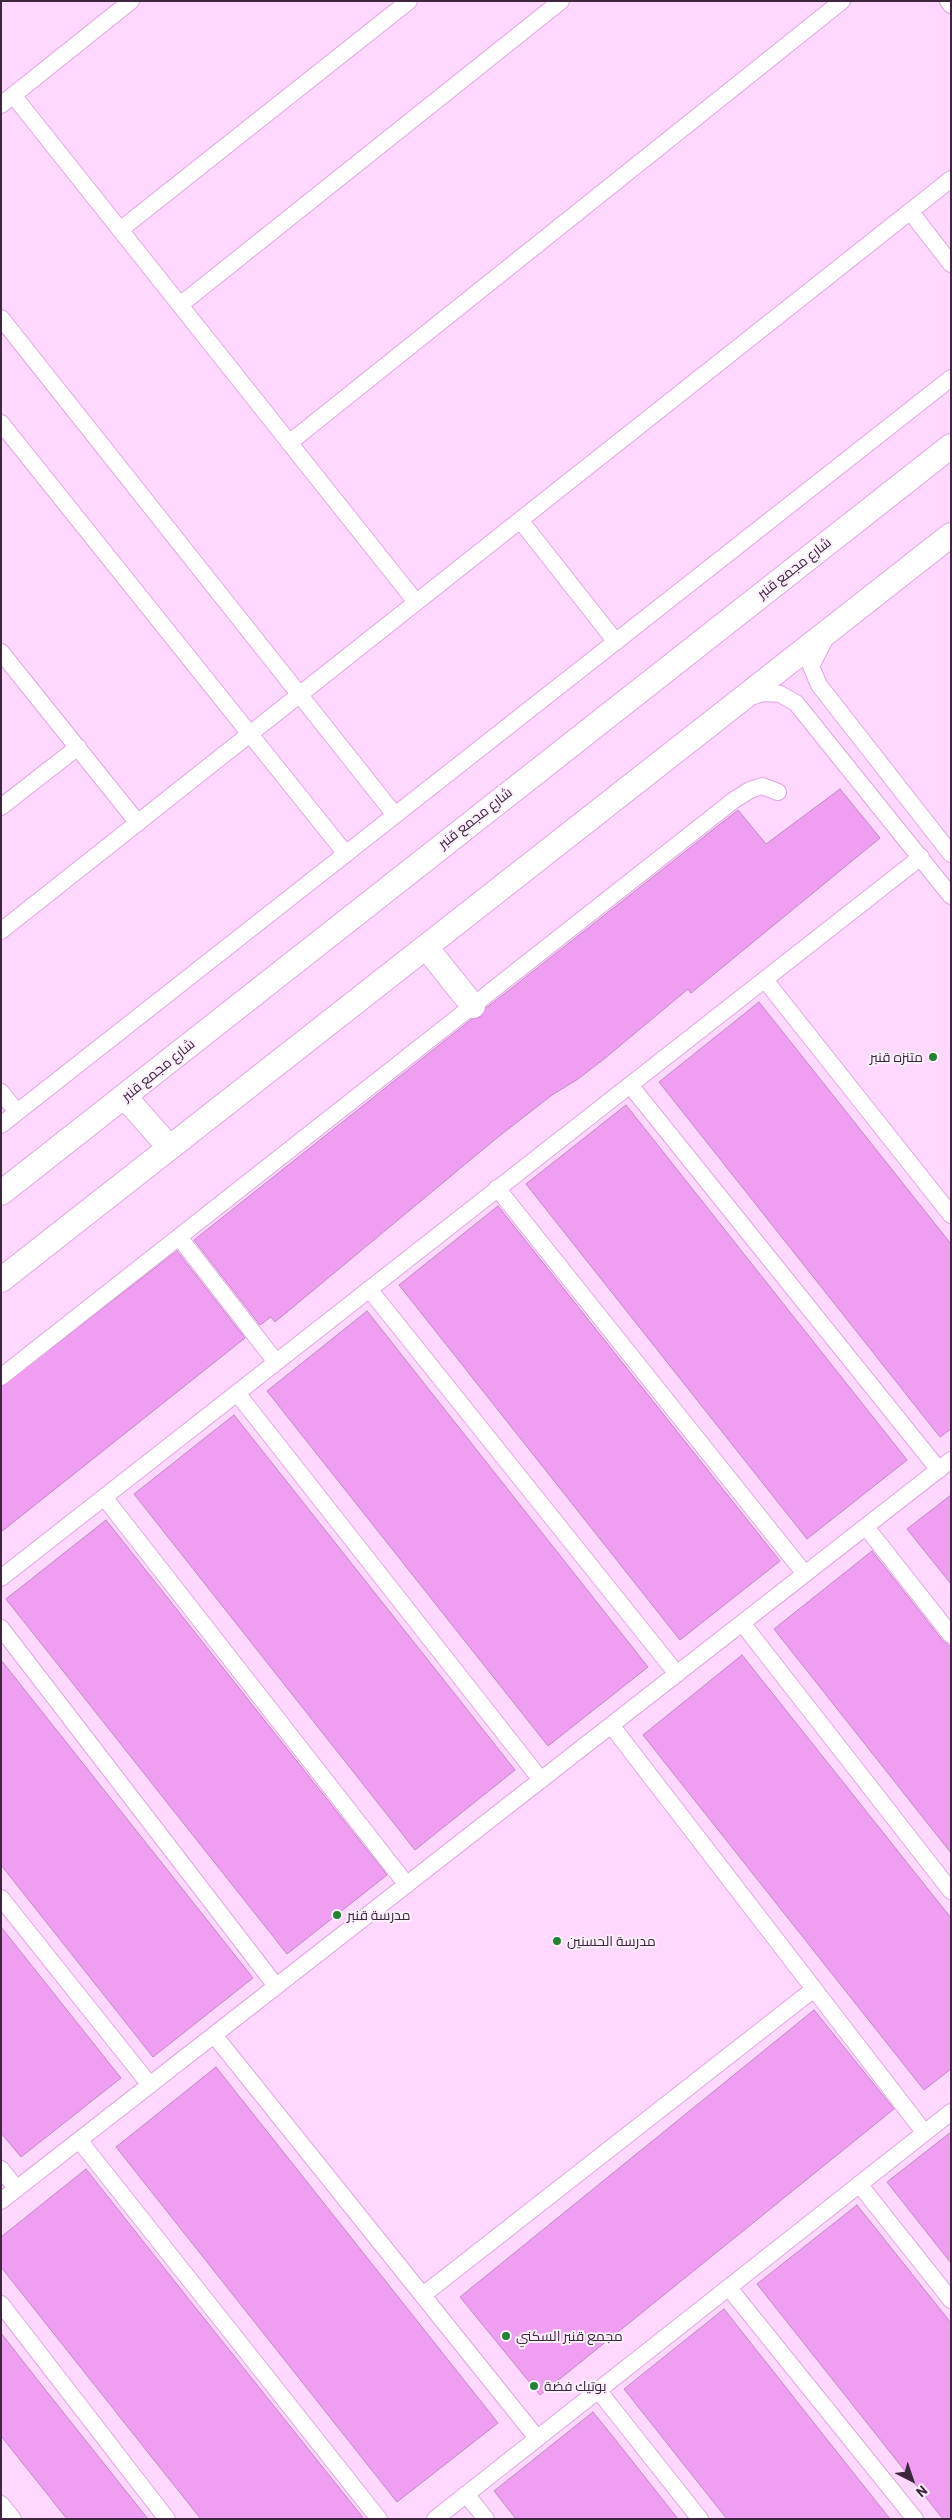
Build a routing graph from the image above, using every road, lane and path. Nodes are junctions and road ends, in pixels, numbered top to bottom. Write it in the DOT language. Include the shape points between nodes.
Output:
graph roads {
  1 [pos="131,1"];
  2 [pos="409,1"];
  3 [pos="561,1"];
  4 [pos="842,1"];
  5 [pos="948,1"];
  6 [pos="951,5"];
  7 [pos="7,100"];
  8 [pos="951,179"];
  9 [pos="910,211"];
  10 [pos="120,230"];
  11 [pos="951,264"];
  12 [pos="180,305"];
  13 [pos="1,318"];
  14 [pos="951,378"];
  15 [pos="1,423"];
  16 [pos="289,443"];
  17 [pos="951,446"];
  18 [pos="520,520"];
  19 [pos="951,535"];
  20 [pos="416,602"];
  21 [pos="831,631"];
  22 [pos="616,642"];
  23 [pos="1,652"];
  24 [pos="299,695"];
  25 [pos="743,699"];
  26 [pos="250,734"];
  27 [pos="78,747"];
  28 [pos="778,792"];
  29 [pos="1,807"];
  30 [pos="395,815"];
  31 [pos="138,823"];
  32 [pos="346,854"];
  33 [pos="951,854"];
  34 [pos="921,857"];
  35 [pos="951,896"];
  36 [pos="1,931"];
  37 [pos="426,947"];
  38 [pos="765,980"];
  39 [pos="473,1006"];
  40 [pos="630,1085"];
  41 [pos="1,1092"];
  42 [pos="124,1097"];
  43 [pos="17,1112"];
  44 [pos="1,1125"];
  45 [pos="169,1147"];
  46 [pos="497,1188"];
  47 [pos="1,1193"];
  48 [pos="951,1215"];
  49 [pos="179,1237"];
  50 [pos="1,1280"];
  51 [pos="369,1289"];
  52 [pos="276,1362"];
  53 [pos="1,1377"];
  54 [pos="238,1393"];
  55 [pos="945,1465"];
  56 [pos="104,1497"];
  57 [pos="866,1527"];
  58 [pos="805,1574"];
  59 [pos="1,1578"];
  60 [pos="742,1623"];
  61 [pos="1,1628"];
  62 [pos="951,1636"];
  63 [pos="677,1674"];
  64 [pos="611,1725"];
  65 [pos="541,1780"];
  66 [pos="407,1884"];
  67 [pos="951,1891"];
  68 [pos="1,1898"];
  69 [pos="276,1986"];
  70 [pos="814,1989"];
  71 [pos="214,2035"];
  72 [pos="150,2085"];
  73 [pos="951,2112"];
  74 [pos="924,2132"];
  75 [pos="79,2140"];
  76 [pos="1,2169"];
  77 [pos="859,2184"];
  78 [pos="17,2189"];
  79 [pos="1,2201"];
  80 [pos="730,2288"];
  81 [pos="423,2295"];
  82 [pos="951,2300"];
  83 [pos="1,2304"];
  84 [pos="598,2390"];
  85 [pos="537,2438"];
  86 [pos="466,2494"];
  87 [pos="1,2504"];
  88 [pos="13,2519"];
  89 [pos="167,2519"];
  90 [pos="379,2519"];
  91 [pos="435,2519"];
  92 [pos="486,2519"];
  93 [pos="700,2519"];
  94 [pos="915,2519"];
  1 -- 7 [label="street"];
  2 -- 10 [label="street"];
  3 -- 12 [label="street"];
  4 -- 16 [label="street"];
  5 -- 6 [label="street"];
  7 -- 10 [label="street"];
  8 -- 9 [label="street"];
  9 -- 11 [label="street"];
  9 -- 18 [label="street"];
  10 -- 12 [label="street"];
  12 -- 16 [label="street"];
  13 -- 24 [label="street"];
  14 -- 22 [label="street"];
  15 -- 26 [label="street"];
  16 -- 20 [label="street"];
  17 -- 42 [label="main road, شارع مجمع قنبر"];
  18 -- 20 [label="street"];
  18 -- 22 [label="street"];
  19 -- 21 [label="main road"];
  20 -- 24 [label="street"];
  21 -- 25 [label="main road"];
  21 -- 33 [label="street" via="811,666 819,685"];
  22 -- 30 [label="street"];
  23 -- 27 [label="street"];
  24 -- 26 [label="street"];
  24 -- 30 [label="street"];
  25 -- 34 [label="street" via="763,693 780,694 796,703"];
  25 -- 37 [label="main road"];
  26 -- 31 [label="street"];
  26 -- 32 [label="street"];
  27 -- 29 [label="street"];
  27 -- 31 [label="street"];
  28 -- 39 [label="street" via="762,786 734,800"];
  30 -- 32 [label="street"];
  31 -- 36 [label="street"];
  32 -- 43 [label="street"];
  34 -- 35 [label="street"];
  34 -- 38 [label="street"];
  37 -- 39 [label="main road"];
  37 -- 45 [label="main road"];
  38 -- 40 [label="street"];
  38 -- 48 [label="street"];
  39 -- 49 [label="street"];
  40 -- 46 [label="street"];
  40 -- 55 [label="street"];
  41 -- 43 [label="street"];
  42 -- 45 [label="main road"];
  42 -- 47 [label="main road, شارع مجمع قنبر"];
  43 -- 44 [label="street"];
  45 -- 50 [label="main road"];
  46 -- 51 [label="street"];
  46 -- 58 [label="street"];
  49 -- 52 [label="street"];
  49 -- 53 [label="street"];
  51 -- 52 [label="street"];
  51 -- 63 [label="street"];
  52 -- 54 [label="street"];
  54 -- 56 [label="street"];
  54 -- 65 [label="street"];
  55 -- 57 [label="street"];
  56 -- 59 [label="street"];
  56 -- 66 [label="street"];
  57 -- 58 [label="street"];
  57 -- 62 [label="street"];
  58 -- 60 [label="street"];
  60 -- 63 [label="street"];
  60 -- 67 [label="street"];
  61 -- 69 [label="street"];
  63 -- 64 [label="street"];
  64 -- 65 [label="street"];
  64 -- 70 [label="street"];
  65 -- 66 [label="street"];
  66 -- 69 [label="street"];
  68 -- 72 [label="street"];
  69 -- 71 [label="street"];
  70 -- 74 [label="street"];
  70 -- 81 [label="street"];
  71 -- 72 [label="street"];
  71 -- 81 [label="street"];
  72 -- 75 [label="street"];
  73 -- 74 [label="street"];
  74 -- 77 [label="street"];
  75 -- 78 [label="street"];
  75 -- 90 [label="street"];
  76 -- 78 [label="street"];
  77 -- 80 [label="street"];
  77 -- 82 [label="street"];
  78 -- 79 [label="street"];
  80 -- 84 [label="street"];
  80 -- 94 [label="street"];
  81 -- 85 [label="street"];
  83 -- 89 [label="street"];
  84 -- 85 [label="street"];
  84 -- 93 [label="street"];
  85 -- 86 [label="street"];
  86 -- 91 [label="street"];
  86 -- 92 [label="street"];
  87 -- 88 [label="street"];
}
